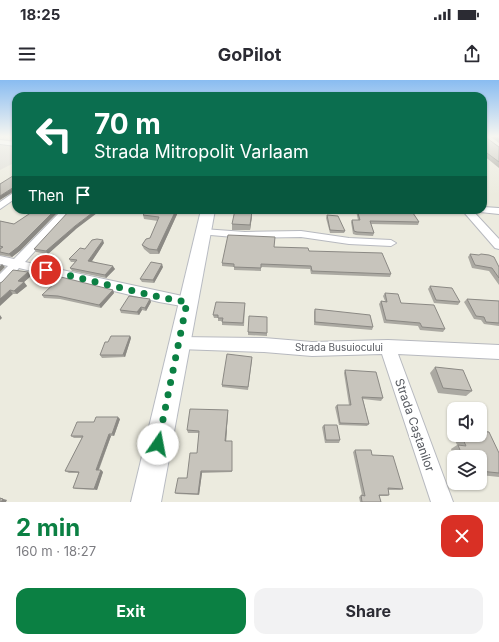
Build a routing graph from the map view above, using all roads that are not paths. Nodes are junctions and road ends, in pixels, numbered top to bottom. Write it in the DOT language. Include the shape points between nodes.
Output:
graph roads {
  1 [pos="12,197"];
  2 [pos="0,206"];
  3 [pos="487,210"];
  4 [pos="499,210"];
  5 [pos="63,214"];
  6 [pos="207,214"];
  7 [pos="471,214"];
  8 [pos="203,232"];
  9 [pos="391,243"];
  10 [pos="499,246"];
  11 [pos="0,260"];
  12 [pos="17,264"];
  13 [pos="0,282"];
  14 [pos="187,302"];
  15 [pos="179,343"];
  16 [pos="388,347"];
  17 [pos="499,352"];
  18 [pos="146,502"];
  19 [pos="442,502"];
  1 -- 2 [label="street"];
  3 -- 4 [label="street"];
  5 -- 12 [label="street"];
  6 -- 8 [label="main road"];
  7 -- 10 [label="street"];
  8 -- 9 [label="street" via="245,235 301,234 349,241"];
  8 -- 14 [label="main road"];
  11 -- 12 [label="street"];
  12 -- 13 [label="street"];
  12 -- 14 [label="street"];
  14 -- 15 [label="main road"];
  15 -- 16 [label="street, Strada Busuiocului" via="312,349"];
  15 -- 18 [label="main road"];
  16 -- 17 [label="street, Strada Busuiocului"];
  16 -- 19 [label="street, Strada Caștanilor"];
}
